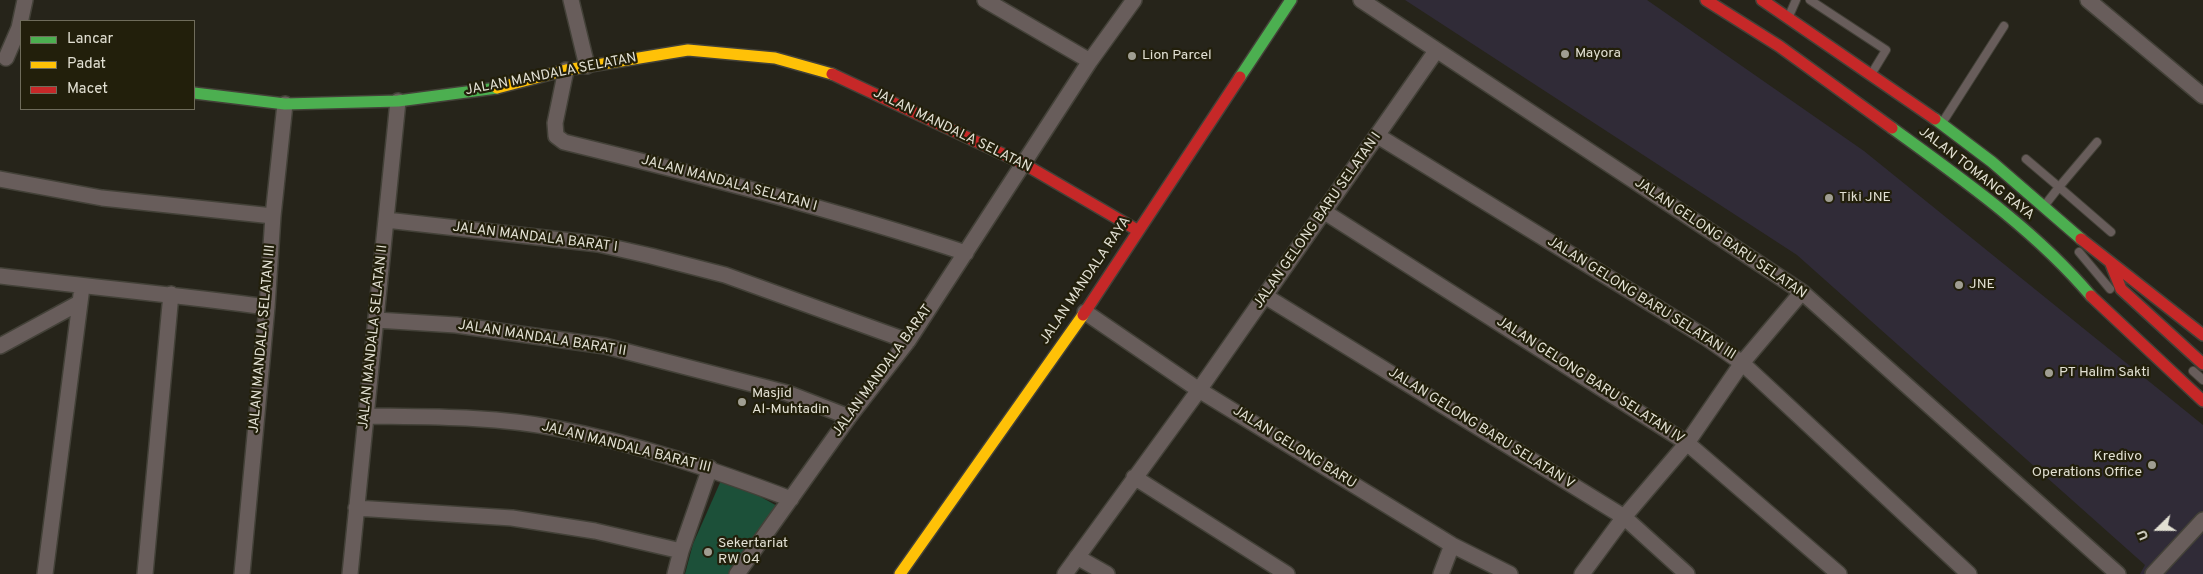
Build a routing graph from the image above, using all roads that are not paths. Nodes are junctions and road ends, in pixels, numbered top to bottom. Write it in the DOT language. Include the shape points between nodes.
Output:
graph roads {
  1 [pos="25,0"];
  2 [pos="571,0"];
  3 [pos="985,0"];
  4 [pos="1134,0"];
  5 [pos="1291,0"];
  6 [pos="1361,0"];
  7 [pos="1706,0"];
  8 [pos="1720,0"];
  9 [pos="1751,0"];
  10 [pos="1762,0"];
  11 [pos="1796,0"];
  12 [pos="1810,0"];
  13 [pos="2088,0"];
  14 [pos="1788,17"];
  15 [pos="2004,26"];
  16 [pos="1436,51"];
  17 [pos="3,57"];
  18 [pos="1090,61"];
  19 [pos="20,63"];
  20 [pos="587,66"];
  21 [pos="566,70"];
  22 [pos="1871,75"];
  23 [pos="195,93"];
  24 [pos="2203,96"];
  25 [pos="398,100"];
  26 [pos="285,104"];
  27 [pos="1941,123"];
  28 [pos="1906,127"];
  29 [pos="1914,132"];
  30 [pos="1378,136"];
  31 [pos="2097,142"];
  32 [pos="2026,159"];
  33 [pos="1024,164"];
  34 [pos="1984,167"];
  35 [pos="1991,173"];
  36 [pos="1956,175"];
  37 [pos="0,179"];
  38 [pos="2059,187"];
  39 [pos="2044,207"];
  40 [pos="1323,211"];
  41 [pos="272,216"];
  42 [pos="386,220"];
  43 [pos="1137,230"];
  44 [pos="2112,232"];
  45 [pos="966,253"];
  46 [pos="2111,264"];
  47 [pos="0,276"];
  48 [pos="82,286"];
  49 [pos="1802,292"];
  50 [pos="171,294"];
  51 [pos="1265,296"];
  52 [pos="2118,298"];
  53 [pos="79,303"];
  54 [pos="267,308"];
  55 [pos="1085,312"];
  56 [pos="376,320"];
  57 [pos="2203,335"];
  58 [pos="908,341"];
  59 [pos="0,346"];
  60 [pos="1742,363"];
  61 [pos="2203,364"];
  62 [pos="2188,366"];
  63 [pos="2203,380"];
  64 [pos="1199,390"];
  65 [pos="2203,401"];
  66 [pos="365,416"];
  67 [pos="849,416"];
  68 [pos="1687,443"];
  69 [pos="710,468"];
  70 [pos="1134,477"];
  71 [pos="791,499"];
  72 [pos="356,508"];
  73 [pos="1624,517"];
  74 [pos="2203,520"];
  75 [pos="1452,545"];
  76 [pos="681,550"];
  77 [pos="1077,557"];
  78 [pos="45,574"];
  79 [pos="145,574"];
  80 [pos="242,574"];
  81 [pos="350,574"];
  82 [pos="675,574"];
  83 [pos="737,574"];
  84 [pos="900,574"];
  85 [pos="1065,574"];
  86 [pos="1107,574"];
  87 [pos="1287,574"];
  88 [pos="1441,574"];
  89 [pos="1510,574"];
  90 [pos="1582,574"];
  91 [pos="1688,574"];
  92 [pos="1839,574"];
  93 [pos="1969,574"];
  94 [pos="2118,574"];
  95 [pos="2153,574"];
  1 -- 17 [label="street" via="18,28"];
  2 -- 20 [label="street"];
  3 -- 18 [label="street"];
  4 -- 18 [label="street, JALAN MANDALA BARAT"];
  5 -- 43 [label="main road, JALAN MANDALA RAYA"];
  6 -- 16 [label="street, JALAN GELONG BARU SELATAN"];
  7 -- 36 [label="main road, JALAN TOMANG RAYA" via="1779,46"];
  8 -- 28 [label="lane"];
  9 -- 34 [label="lane" via="1940,131"];
  10 -- 14 [label="main road, JALAN TOMANG RAYA"];
  11 -- 14 [label="lane"];
  12 -- 22 [label="lane" via="1886,50"];
  13 -- 24 [label="street"];
  14 -- 22 [label="main road, JALAN TOMANG RAYA"];
  15 -- 27 [label="lane"];
  16 -- 30 [label="street, JALAN GELONG BARU SELATAN I"];
  16 -- 49 [label="street, JALAN GELONG BARU SELATAN"];
  17 -- 19 [label="street"];
  18 -- 33 [label="street, JALAN MANDALA BARAT"];
  20 -- 21 [label="main road, JALAN MANDALA SELATAN"];
  20 -- 33 [label="main road, JALAN MANDALA SELATAN" via="688,50 775,58 830,74"];
  21 -- 25 [label="main road, JALAN MANDALA SELATAN" via="490,90"];
  21 -- 45 [label="street, JALAN MANDALA SELATAN I" via="555,123 556,136 564,142 763,191 867,220"];
  22 -- 27 [label="main road, JALAN TOMANG RAYA"];
  23 -- 26 [label="main road, JALAN MANDALA SELATAN"];
  25 -- 26 [label="main road, JALAN MANDALA SELATAN"];
  25 -- 42 [label="street, JALAN MANDALA SELATAN II"];
  26 -- 41 [label="street, JALAN MANDALA SELATAN III"];
  27 -- 39 [label="main road, JALAN TOMANG RAYA"];
  29 -- 36 [label="lane" via="1949,162"];
  30 -- 40 [label="street, JALAN GELONG BARU SELATAN I"];
  30 -- 60 [label="street, JALAN GELONG BARU SELATAN III"];
  31 -- 38 [label="lane"];
  32 -- 38 [label="lane"];
  33 -- 43 [label="main road, JALAN MANDALA SELATAN"];
  33 -- 45 [label="street, JALAN MANDALA BARAT"];
  35 -- 52 [label="lane" via="2073,243"];
  36 -- 65 [label="main road, JALAN TOMANG RAYA" via="2070,270 2097,302"];
  37 -- 41 [label="street" via="102,198"];
  38 -- 39 [label="lane"];
  38 -- 44 [label="lane"];
  39 -- 46 [label="main road, JALAN TOMANG RAYA"];
  40 -- 51 [label="street, JALAN GELONG BARU SELATAN I"];
  40 -- 68 [label="street, JALAN GELONG BARU SELATAN IV"];
  41 -- 54 [label="street, JALAN MANDALA SELATAN III"];
  42 -- 56 [label="street, JALAN MANDALA SELATAN II"];
  42 -- 58 [label="street, JALAN MANDALA BARAT I" via="598,244 651,256 725,275"];
  43 -- 55 [label="main road, JALAN MANDALA RAYA"];
  45 -- 58 [label="street, JALAN MANDALA BARAT"];
  46 -- 57 [label="main road, JALAN TOMANG RAYA"];
  46 -- 61 [label="main road" via="2121,289"];
  47 -- 48 [label="street"];
  48 -- 50 [label="street"];
  48 -- 53 [label="street"];
  49 -- 60 [label="street"];
  49 -- 94 [label="street, JALAN GELONG BARU SELATAN"];
  50 -- 54 [label="street"];
  50 -- 79 [label="street"];
  51 -- 64 [label="street, JALAN GELONG BARU SELATAN I"];
  51 -- 73 [label="street, JALAN GELONG BARU SELATAN V"];
  53 -- 59 [label="street"];
  53 -- 78 [label="street"];
  54 -- 80 [label="street, JALAN MANDALA SELATAN III"];
  55 -- 64 [label="street, JALAN GELONG BARU"];
  55 -- 84 [label="main road, JALAN MANDALA RAYA"];
  56 -- 66 [label="street, JALAN MANDALA SELATAN II"];
  56 -- 67 [label="street, JALAN MANDALA BARAT II" via="456,326 605,346 787,393"];
  58 -- 67 [label="street, JALAN MANDALA BARAT"];
  60 -- 68 [label="street"];
  60 -- 93 [label="street, JALAN GELONG BARU SELATAN III"];
  62 -- 63 [label="lane"];
  64 -- 70 [label="street, JALAN GELONG BARU SELATAN I"];
  64 -- 75 [label="street, JALAN GELONG BARU"];
  66 -- 69 [label="street, JALAN MANDALA BARAT III" via="470,418 554,428"];
  66 -- 72 [label="street, JALAN MANDALA SELATAN II"];
  67 -- 71 [label="street, JALAN MANDALA BARAT"];
  68 -- 73 [label="street"];
  68 -- 92 [label="street, JALAN GELONG BARU SELATAN IV"];
  69 -- 71 [label="street, JALAN MANDALA BARAT III"];
  69 -- 76 [label="street"];
  70 -- 77 [label="street, JALAN GELONG BARU SELATAN I"];
  70 -- 87 [label="street"];
  71 -- 83 [label="street, JALAN MANDALA BARAT"];
  72 -- 76 [label="street" via="512,518 595,531"];
  72 -- 81 [label="street, JALAN MANDALA SELATAN II"];
  73 -- 90 [label="street"];
  73 -- 91 [label="street, JALAN GELONG BARU SELATAN V"];
  74 -- 95 [label="street"];
  75 -- 88 [label="street"];
  75 -- 89 [label="street, JALAN GELONG BARU"];
  76 -- 82 [label="street"];
  77 -- 85 [label="street, JALAN GELONG BARU SELATAN I"];
  77 -- 86 [label="street"];
}
